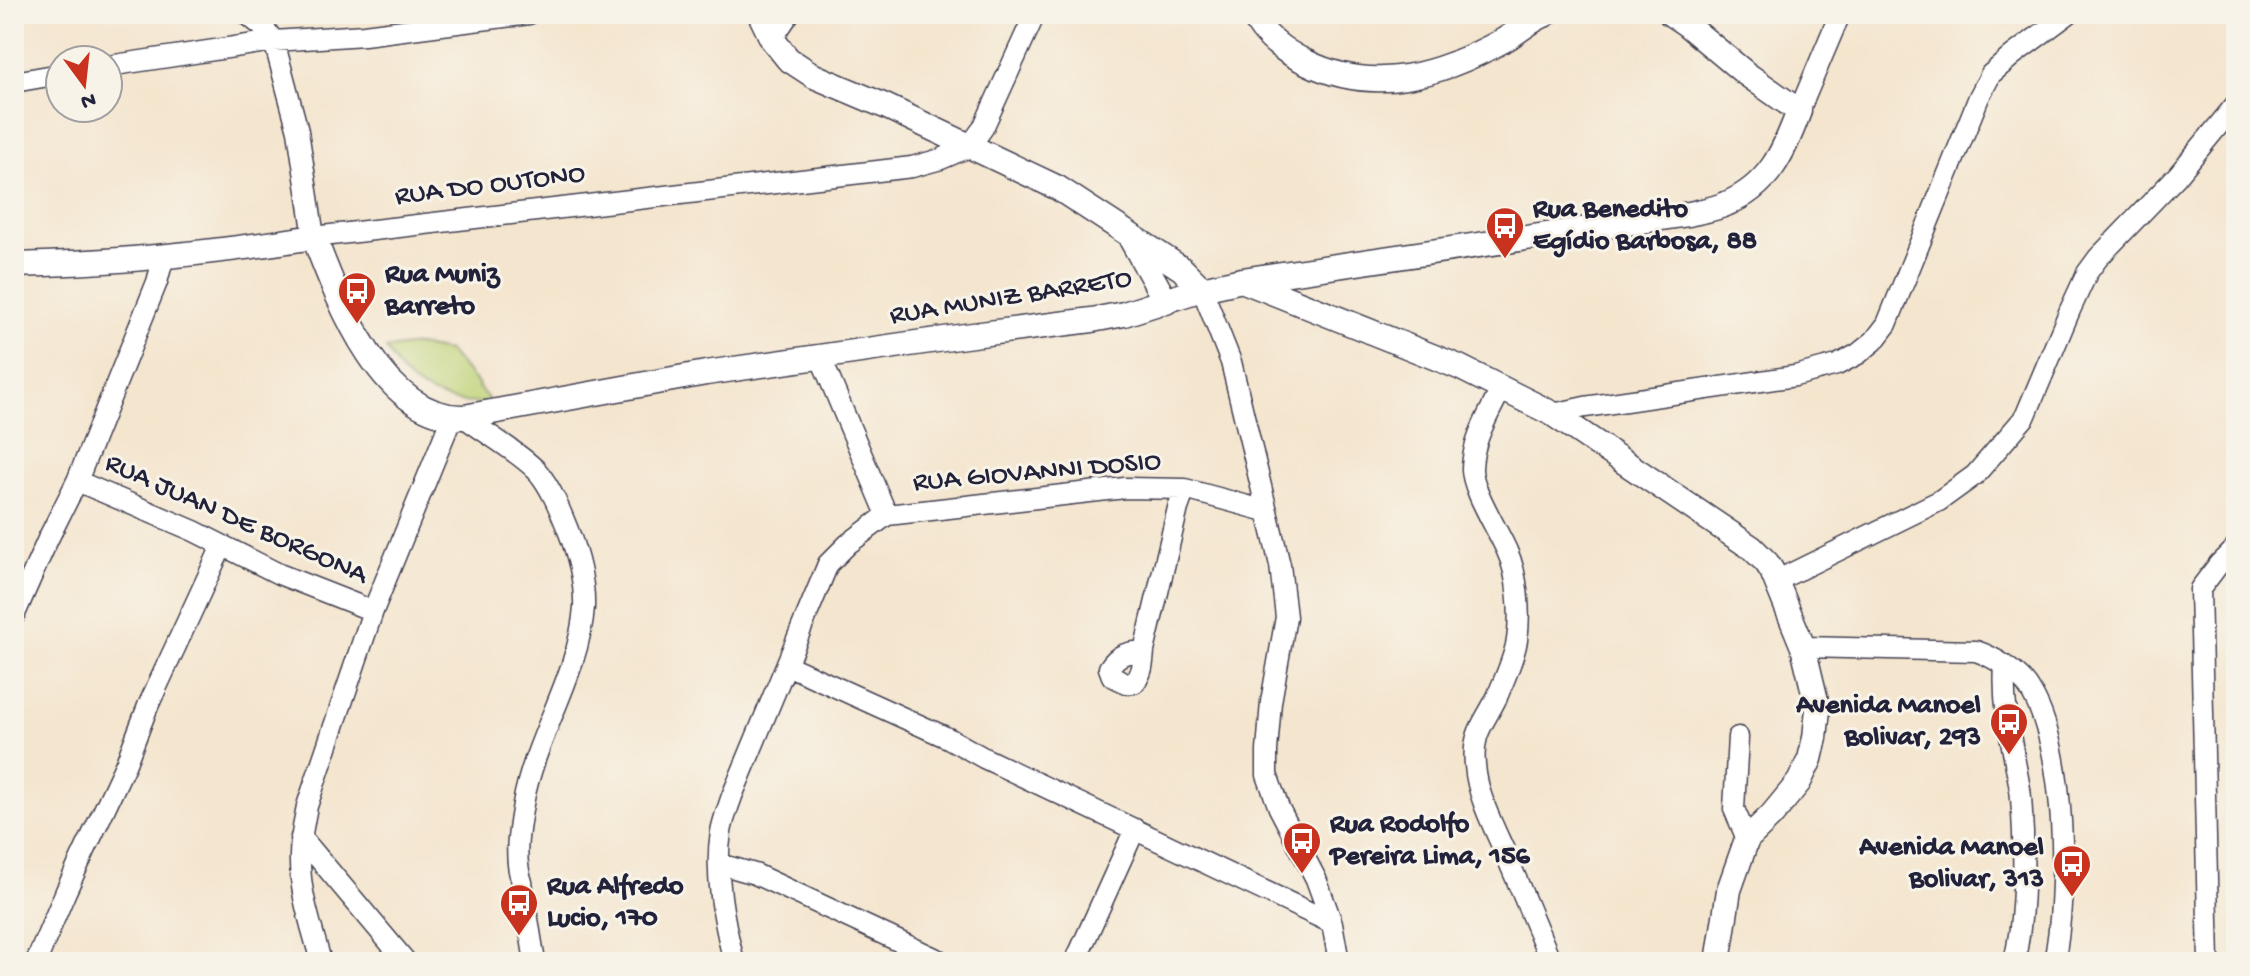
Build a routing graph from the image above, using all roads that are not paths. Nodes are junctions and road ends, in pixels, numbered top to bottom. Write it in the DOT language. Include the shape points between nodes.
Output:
graph roads {
  1 [pos="247,14"];
  2 [pos="529,14"];
  3 [pos="760,14"];
  4 [pos="789,14"];
  5 [pos="1035,14"];
  6 [pos="1253,14"];
  7 [pos="1546,14"];
  8 [pos="1671,14"];
  9 [pos="2068,14"];
  10 [pos="1838,15"];
  11 [pos="772,39"];
  12 [pos="274,41"];
  13 [pos="124,64"];
  14 [pos="44,77"];
  15 [pos="14,82"];
  16 [pos="2236,104"];
  17 [pos="1799,111"];
  18 [pos="969,147"];
  19 [pos="314,237"];
  20 [pos="1130,237"];
  21 [pos="164,256"];
  22 [pos="14,265"];
  23 [pos="1242,280"];
  24 [pos="1202,289"];
  25 [pos="1166,302"];
  26 [pos="820,356"];
  27 [pos="1501,389"];
  28 [pos="1553,414"];
  29 [pos="458,417"];
  30 [pos="77,481"];
  31 [pos="1185,489"];
  32 [pos="1266,511"];
  33 [pos="887,515"];
  34 [pos="222,546"];
  35 [pos="2236,547"];
  36 [pos="1776,581"];
  37 [pos="373,611"];
  38 [pos="14,616"];
  39 [pos="1803,647"];
  40 [pos="1144,651"];
  41 [pos="787,665"];
  42 [pos="2005,666"];
  43 [pos="1738,737"];
  44 [pos="1135,829"];
  45 [pos="301,837"];
  46 [pos="1747,839"];
  47 [pos="720,864"];
  48 [pos="1332,923"];
  49 [pos="36,962"];
  50 [pos="321,962"];
  51 [pos="406,962"];
  52 [pos="535,962"];
  53 [pos="734,962"];
  54 [pos="943,962"];
  55 [pos="1075,962"];
  56 [pos="1339,962"];
  57 [pos="1551,962"];
  58 [pos="1718,962"];
  59 [pos="2014,962"];
  60 [pos="2054,962"];
  61 [pos="2209,962"];
  1 -- 12 [label="street"];
  2 -- 12 [label="street"];
  3 -- 11 [label="street"];
  4 -- 11 [label="street"];
  5 -- 18 [label="street" via="983,128"];
  6 -- 7 [label="street" via="1273,40 1299,59 1326,72 1370,80 1421,75 1505,39"];
  8 -- 17 [label="street"];
  9 -- 28 [label="street" via="1991,74 1887,324 1858,354 1795,376"];
  10 -- 17 [label="street"];
  11 -- 18 [label="street" via="788,59 814,76"];
  12 -- 13 [label="street"];
  12 -- 19 [label="street" via="298,131"];
  14 -- 15 [label="street"];
  16 -- 36 [label="street" via="2087,273 2025,417 1975,475 1939,501"];
  17 -- 23 [label="street, RUA MUNIZ BARRETO" via="1766,178 1726,204 1689,214"];
  18 -- 19 [label="street, RUA DO OUTONO" via="912,167"];
  18 -- 20 [label="street" via="1058,188"];
  19 -- 21 [label="street, RUA DO OUTONO"];
  19 -- 29 [label="street" via="373,363 419,405"];
  20 -- 24 [label="street" via="1182,269"];
  20 -- 25 [label="street"];
  21 -- 22 [label="street, RUA DO OUTONO"];
  21 -- 30 [label="street"];
  23 -- 24 [label="street, RUA MUNIZ BARRETO"];
  23 -- 27 [label="street"];
  24 -- 25 [label="street, RUA MUNIZ BARRETO"];
  24 -- 32 [label="street" via="1242,399"];
  25 -- 26 [label="street, RUA MUNIZ BARRETO" via="1092,320"];
  26 -- 29 [label="street, RUA MUNIZ BARRETO"];
  26 -- 33 [label="street, RUA GIOVANNI DOSIO"];
  27 -- 28 [label="street"];
  27 -- 57 [label="street" via="1475,448 1472,471 1513,567 1517,641 1478,729 1475,765 1492,823"];
  28 -- 36 [label="street" via="1752,548"];
  29 -- 37 [label="street"];
  29 -- 52 [label="street" via="538,472 559,507 581,577 579,637 527,784 520,825 518,872"];
  30 -- 34 [label="street, RUA JUAN DE BORGONA"];
  30 -- 38 [label="street"];
  31 -- 32 [label="street, RUA GIOVANNI DOSIO"];
  31 -- 33 [label="street, RUA GIOVANNI DOSIO" via="1125,488"];
  31 -- 40 [label="street"];
  32 -- 48 [label="street" via="1286,617 1267,775"];
  33 -- 41 [label="street" via="828,564"];
  34 -- 37 [label="street, RUA JUAN DE BORGONA"];
  34 -- 49 [label="street"];
  35 -- 61 [label="street" via="2200,589"];
  36 -- 39 [label="street"];
  37 -- 45 [label="street"];
  39 -- 42 [label="street" via="1976,651"];
  39 -- 46 [label="street" via="1818,709 1810,759 1799,782"];
  41 -- 44 [label="street"];
  41 -- 47 [label="street" via="721,828"];
  42 -- 59 [label="street" via="2003,687 2021,791 2023,847 2023,906"];
  42 -- 60 [label="street" via="2029,687 2054,758 2063,881"];
  43 -- 46 [label="street" via="1734,809"];
  44 -- 48 [label="street"];
  44 -- 55 [label="street"];
  45 -- 50 [label="street" via="301,878"];
  45 -- 51 [label="street"];
  46 -- 58 [label="street" via="1729,890"];
  47 -- 53 [label="street"];
  47 -- 54 [label="street" via="755,874"];
  48 -- 56 [label="street"];
}
